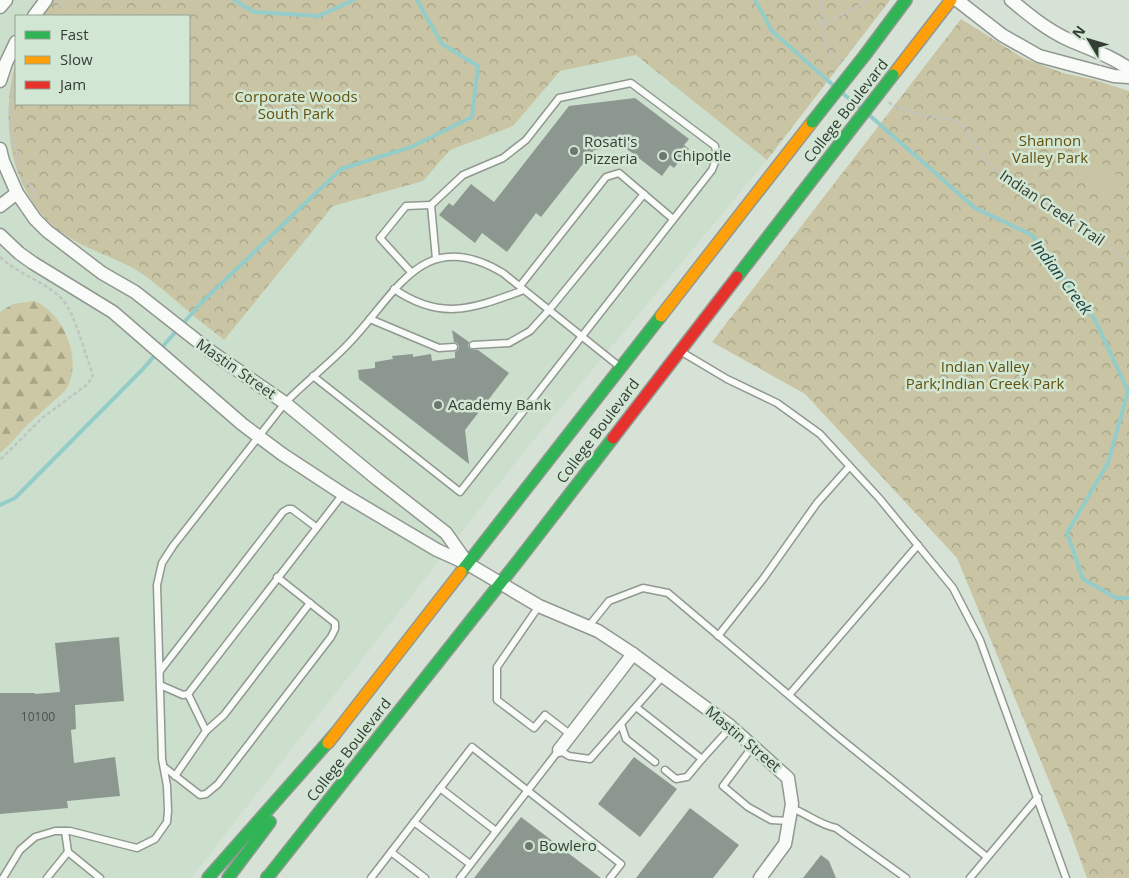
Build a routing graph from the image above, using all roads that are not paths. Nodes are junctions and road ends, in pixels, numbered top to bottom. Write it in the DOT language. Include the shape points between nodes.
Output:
graph roads {
  1 [pos="6,0"];
  2 [pos="46,0"];
  3 [pos="906,0"];
  4 [pos="951,0"];
  5 [pos="956,0"];
  6 [pos="1011,0"];
  7 [pos="0,7"];
  8 [pos="35,15"];
  9 [pos="15,44"];
  10 [pos="1129,70"];
  11 [pos="1129,77"];
  12 [pos="0,81"];
  13 [pos="0,149"];
  14 [pos="17,193"];
  15 [pos="644,194"];
  16 [pos="431,205"];
  17 [pos="0,206"];
  18 [pos="673,218"];
  19 [pos="0,235"];
  20 [pos="436,260"];
  21 [pos="411,272"];
  22 [pos="522,288"];
  23 [pos="394,289"];
  24 [pos="550,310"];
  25 [pos="370,320"];
  26 [pos="582,336"];
  27 [pos="473,345"];
  28 [pos="454,347"];
  29 [pos="679,350"];
  30 [pos="621,368"];
  31 [pos="312,376"];
  32 [pos="285,403"];
  33 [pos="259,437"];
  34 [pos="850,467"];
  35 [pos="343,494"];
  36 [pos="316,527"];
  37 [pos="918,546"];
  38 [pos="468,564"];
  39 [pos="277,577"];
  40 [pos="501,583"];
  41 [pos="310,603"];
  42 [pos="539,606"];
  43 [pos="588,627"];
  44 [pos="718,636"];
  45 [pos="633,654"];
  46 [pos="160,671"];
  47 [pos="663,676"];
  48 [pos="160,685"];
  49 [pos="188,694"];
  50 [pos="789,695"];
  51 [pos="636,707"];
  52 [pos="621,724"];
  53 [pos="731,727"];
  54 [pos="206,730"];
  55 [pos="335,734"];
  56 [pos="570,735"];
  57 [pos="753,746"];
  58 [pos="558,750"];
  59 [pos="702,759"];
  60 [pos="655,762"];
  61 [pos="164,767"];
  62 [pos="665,770"];
  63 [pos="175,776"];
  64 [pos="440,788"];
  65 [pos="528,790"];
  66 [pos="1038,797"];
  67 [pos="792,808"];
  68 [pos="789,821"];
  69 [pos="414,822"];
  70 [pos="65,831"];
  71 [pos="496,831"];
  72 [pos="68,852"];
  73 [pos="391,852"];
  74 [pos="987,857"];
  75 [pos="470,864"];
  76 [pos="98,877"];
  77 [pos="3,878"];
  78 [pos="47,878"];
  79 [pos="208,878"];
  80 [pos="228,878"];
  81 [pos="267,878"];
  82 [pos="371,878"];
  83 [pos="426,878"];
  84 [pos="460,878"];
  85 [pos="610,878"];
  86 [pos="760,878"];
  87 [pos="906,878"];
  88 [pos="970,878"];
  89 [pos="1066,878"];
  1 -- 7 [label="street"];
  2 -- 8 [label="street"];
  3 -- 30 [label="main road, College Boulevard, bridge"];
  4 -- 29 [label="main road, College Boulevard, bridge"];
  5 -- 11 [label="street" via="1002,35 1039,56"];
  6 -- 10 [label="street" via="1067,39"];
  9 -- 12 [label="street"];
  13 -- 14 [label="street, Mastin Street"];
  14 -- 17 [label="street"];
  14 -- 32 [label="street, Mastin Street" via="48,231 102,273 135,292 210,352"];
  15 -- 18 [label="lane"];
  15 -- 22 [label="lane" via="618,173 606,177"];
  15 -- 24 [label="lane"];
  16 -- 18 [label="lane" via="463,175 503,158 526,140 559,98 631,83 715,146 717,157 712,170"];
  16 -- 20 [label="lane"];
  16 -- 21 [label="lane" via="406,206 380,238"];
  18 -- 26 [label="lane"];
  19 -- 33 [label="street, Mastin Street" via="26,258 95,300 140,335"];
  20 -- 21 [label="lane"];
  20 -- 22 [label="lane" via="470,258 487,263"];
  21 -- 23 [label="lane"];
  22 -- 23 [label="lane" via="481,306 454,309 432,308 409,300"];
  22 -- 24 [label="lane"];
  23 -- 25 [label="lane"];
  24 -- 26 [label="lane"];
  24 -- 27 [label="lane" via="530,331 509,343"];
  25 -- 28 [label="lane" via="439,348"];
  25 -- 31 [label="lane" via="349,344"];
  26 -- 30 [label="lane"];
  26 -- 31 [label="lane" via="460,492"];
  29 -- 34 [label="lane" via="727,379 777,403 820,434"];
  29 -- 40 [label="main road, College Boulevard"];
  30 -- 38 [label="main road, College Boulevard"];
  31 -- 32 [label="lane"];
  32 -- 33 [label="lane"];
  32 -- 38 [label="street, Mastin Street" via="446,533"];
  33 -- 35 [label="street, Mastin Street"];
  33 -- 46 [label="lane" via="162,563 157,585"];
  34 -- 37 [label="lane"];
  34 -- 44 [label="lane" via="817,503"];
  35 -- 36 [label="lane"];
  35 -- 38 [label="street, Mastin Street" via="437,550"];
  36 -- 39 [label="lane"];
  36 -- 46 [label="lane" via="292,510 283,512"];
  37 -- 50 [label="lane"];
  37 -- 66 [label="lane" via="952,588 980,640"];
  38 -- 40 [label="street, Mastin Street"];
  38 -- 55 [label="main road, College Boulevard"];
  39 -- 41 [label="lane"];
  39 -- 49 [label="lane"];
  40 -- 42 [label="street, Mastin Street"];
  40 -- 81 [label="main road, College Boulevard"];
  41 -- 54 [label="lane" via="224,715"];
  41 -- 63 [label="lane" via="335,622 336,629 218,784 200,795"];
  42 -- 43 [label="street, Mastin Street"];
  42 -- 56 [label="lane" via="497,667 497,700 534,728 545,715"];
  43 -- 44 [label="lane" via="609,601 642,588 668,593"];
  43 -- 45 [label="street, Mastin Street"];
  44 -- 50 [label="lane"];
  45 -- 47 [label="street, Mastin Street"];
  45 -- 56 [label="street"];
  46 -- 48 [label="lane"];
  47 -- 51 [label="lane"];
  47 -- 53 [label="street, Mastin Street"];
  48 -- 49 [label="lane"];
  48 -- 61 [label="lane"];
  49 -- 54 [label="lane"];
  50 -- 74 [label="lane"];
  51 -- 52 [label="lane"];
  51 -- 59 [label="lane"];
  52 -- 58 [label="lane" via="590,759 569,756"];
  52 -- 60 [label="lane" via="626,739"];
  53 -- 57 [label="street, Mastin Street"];
  53 -- 59 [label="lane"];
  54 -- 63 [label="lane"];
  55 -- 79 [label="main road"];
  55 -- 80 [label="main road, College Boulevard"];
  56 -- 58 [label="street"];
  57 -- 67 [label="street, Mastin Street" via="788,778"];
  57 -- 68 [label="lane" via="723,786 770,820"];
  58 -- 65 [label="lane"];
  59 -- 62 [label="lane" via="687,777 676,779"];
  61 -- 63 [label="lane"];
  61 -- 70 [label="lane" via="167,822 155,839 137,848"];
  64 -- 65 [label="lane" via="472,747"];
  64 -- 69 [label="lane"];
  64 -- 71 [label="lane"];
  65 -- 71 [label="lane"];
  65 -- 85 [label="lane" via="621,864"];
  66 -- 74 [label="lane"];
  66 -- 89 [label="lane"];
  67 -- 68 [label="street, Mastin Street"];
  67 -- 87 [label="lane" via="836,828"];
  68 -- 86 [label="street, Mastin Street" via="785,844"];
  69 -- 73 [label="lane"];
  69 -- 75 [label="lane"];
  70 -- 72 [label="lane"];
  70 -- 77 [label="lane" via="35,837 20,850"];
  71 -- 75 [label="lane"];
  72 -- 76 [label="lane"];
  72 -- 78 [label="lane"];
  73 -- 82 [label="lane"];
  73 -- 83 [label="lane"];
  74 -- 88 [label="lane"];
  75 -- 84 [label="lane"];
}
